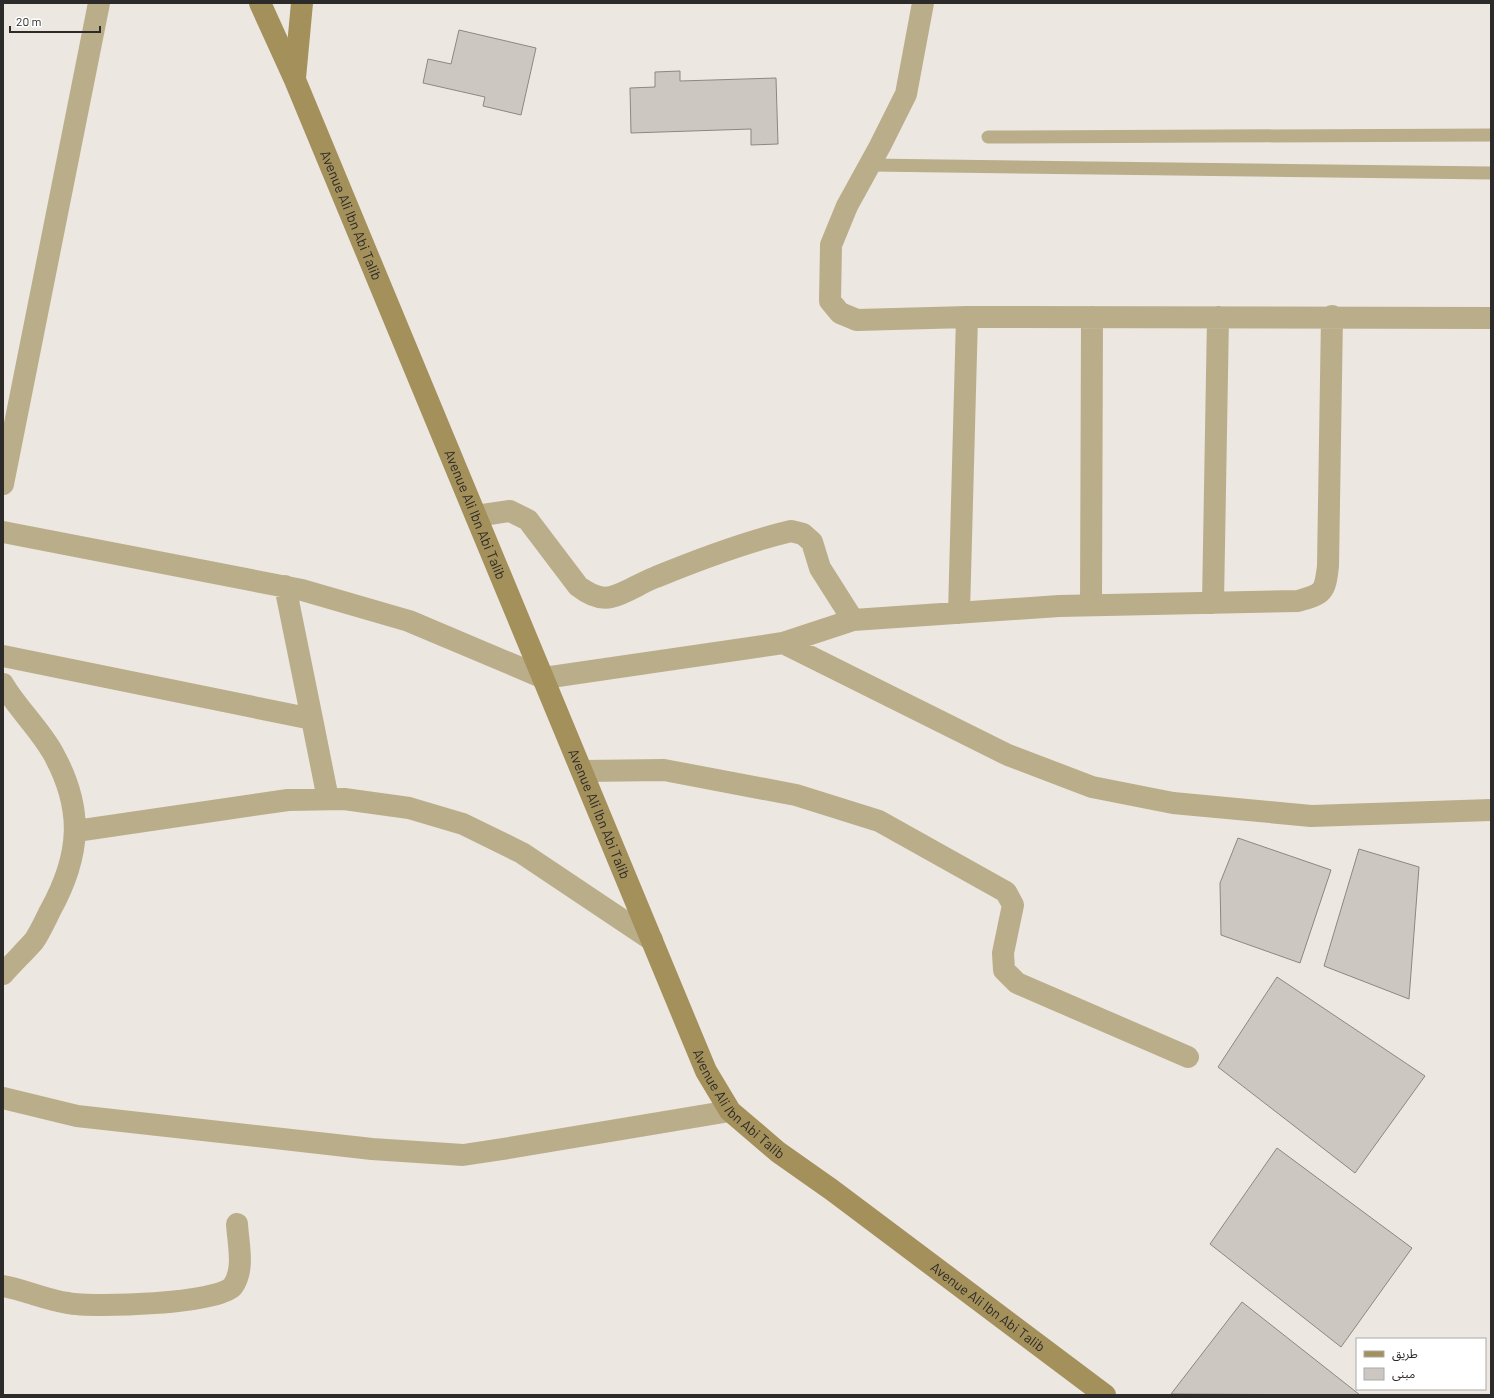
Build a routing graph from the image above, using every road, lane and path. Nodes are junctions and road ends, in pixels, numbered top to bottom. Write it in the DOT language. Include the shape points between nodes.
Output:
graph roads {
  1 [pos="99,3"];
  2 [pos="260,3"];
  3 [pos="275,3"];
  4 [pos="302,3"];
  5 [pos="923,3"];
  6 [pos="295,80"];
  7 [pos="1491,135"];
  8 [pos="988,137"];
  9 [pos="870,165"];
  10 [pos="1491,173"];
  11 [pos="1332,316"];
  12 [pos="967,317"];
  13 [pos="1092,317"];
  14 [pos="1218,317"];
  15 [pos="1491,318"];
  16 [pos="3,484"];
  17 [pos="476,516"];
  18 [pos="3,532"];
  19 [pos="285,586"];
  20 [pos="1213,603"];
  21 [pos="1091,605"];
  22 [pos="960,613"];
  23 [pos="853,620"];
  24 [pos="783,643"];
  25 [pos="3,656"];
  26 [pos="544,678"];
  27 [pos="3,684"];
  28 [pos="312,719"];
  29 [pos="583,771"];
  30 [pos="328,799"];
  31 [pos="1491,810"];
  32 [pos="76,831"];
  33 [pos="652,940"];
  34 [pos="3,974"];
  35 [pos="1188,1057"];
  36 [pos="3,1098"];
  37 [pos="730,1111"];
  38 [pos="237,1224"];
  39 [pos="3,1286"];
  40 [pos="1105,1395"];
  1 -- 16 [label="street"];
  2 -- 6 [label="main road"];
  3 -- 6 [label="main road"];
  4 -- 6 [label="main road"];
  5 -- 9 [label="street" via="906,94"];
  6 -- 17 [label="main road, Avenue Ali Ibn Abi Talib"];
  7 -- 8 [label="lane"];
  9 -- 10 [label="lane"];
  9 -- 12 [label="street" via="847,206 831,245 830,301 840,313 857,320"];
  11 -- 14 [label="street"];
  11 -- 15 [label="street"];
  11 -- 20 [label="street" via="1326,584 1318,596 1298,601"];
  12 -- 13 [label="street"];
  12 -- 22 [label="street"];
  13 -- 14 [label="street"];
  13 -- 21 [label="street"];
  14 -- 20 [label="street"];
  17 -- 23 [label="street" via="510,511 528,520 578,586 599,597 612,597 715,554 791,530 803,534 812,542 820,568"];
  17 -- 26 [label="main road, Avenue Ali Ibn Abi Talib"];
  18 -- 19 [label="street"];
  19 -- 26 [label="street" via="409,621"];
  19 -- 28 [label="street"];
  20 -- 21 [label="street"];
  21 -- 22 [label="street"];
  22 -- 23 [label="street"];
  23 -- 24 [label="street"];
  24 -- 26 [label="street"];
  24 -- 31 [label="street" via="1008,755 1092,787 1173,803 1311,816"];
  25 -- 28 [label="street"];
  26 -- 29 [label="main road, Avenue Ali Ibn Abi Talib"];
  27 -- 32 [label="street" via="52,752 67,782"];
  28 -- 30 [label="street"];
  29 -- 33 [label="main road, Avenue Ali Ibn Abi Talib"];
  29 -- 35 [label="street" via="664,770 796,795 879,821 1006,892 1013,906 1003,953 1004,970 1017,983"];
  30 -- 32 [label="street" via="288,800"];
  30 -- 33 [label="street" via="408,808 463,824 522,853"];
  32 -- 34 [label="street" via="71,860 57,898 35,940"];
  33 -- 37 [label="main road, Avenue Ali Ibn Abi Talib" via="706,1071"];
  36 -- 37 [label="street" via="78,1116 372,1149 463,1155"];
  37 -- 40 [label="main road, Avenue Ali Ibn Abi Talib" via="778,1152"];
  38 -- 39 [label="street" via="240,1271 232,1287 223,1292 174,1302 68,1304"];
}
